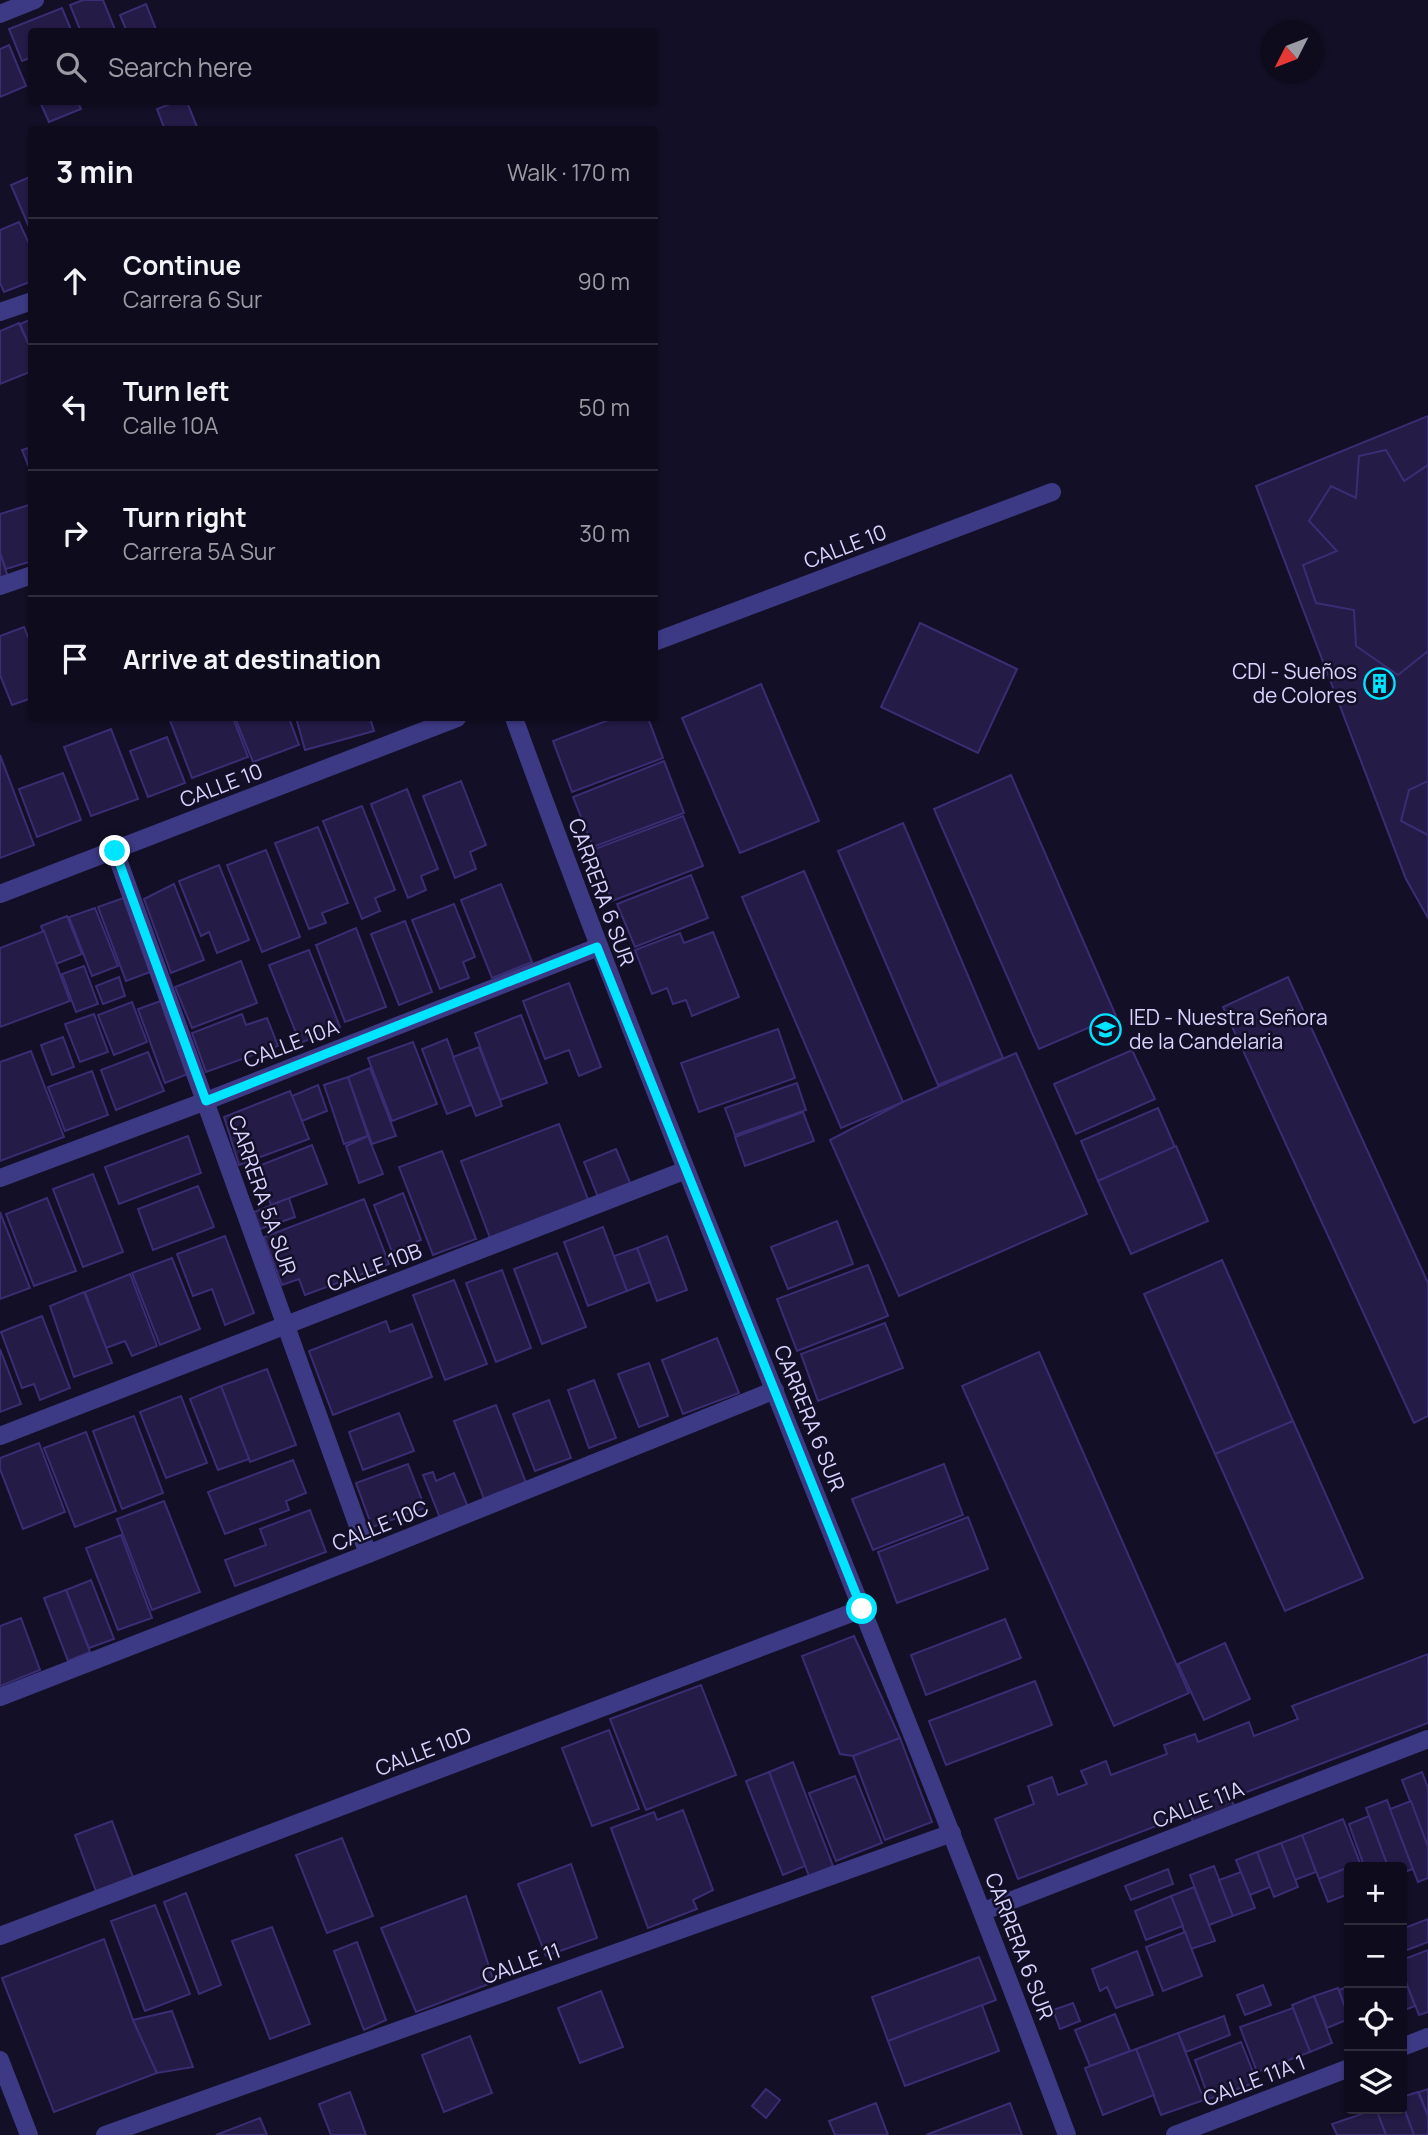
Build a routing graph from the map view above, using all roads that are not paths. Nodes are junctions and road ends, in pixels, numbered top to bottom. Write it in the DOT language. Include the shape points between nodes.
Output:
graph roads {
  1 [pos="35,0"];
  2 [pos="0,14"];
  3 [pos="28,302"];
  4 [pos="0,313"];
  5 [pos="1052,492"];
  6 [pos="28,576"];
  7 [pos="0,586"];
  8 [pos="658,640"];
  9 [pos="449,721"];
  10 [pos="515,721"];
  11 [pos="115,851"];
  12 [pos="0,894"];
  13 [pos="597,947"];
  14 [pos="206,1101"];
  15 [pos="686,1170"];
  16 [pos="0,1178"];
  17 [pos="284,1326"];
  18 [pos="775,1390"];
  19 [pos="0,1436"];
  20 [pos="368,1554"];
  21 [pos="862,1609"];
  22 [pos="0,1697"];
  23 [pos="1428,1739"];
  24 [pos="952,1833"];
  25 [pos="984,1911"];
  26 [pos="0,1936"];
  27 [pos="1428,2037"];
  28 [pos="1407,2045"];
  29 [pos="0,2060"];
  30 [pos="1344,2070"];
  31 [pos="29,2135"];
  32 [pos="105,2135"];
  33 [pos="1067,2135"];
  34 [pos="1175,2135"];
  1 -- 2 [label="street"];
  3 -- 4 [label="street"];
  5 -- 8 [label="street, CALLE 10"];
  6 -- 7 [label="street"];
  9 -- 11 [label="street, CALLE 10"];
  10 -- 13 [label="street, CARRERA 6 SUR"];
  11 -- 12 [label="street, CALLE 10"];
  11 -- 14 [label="street, CARRERA 5A SUR"];
  13 -- 14 [label="street, CALLE 10A"];
  13 -- 15 [label="street, CARRERA 6 SUR"];
  14 -- 16 [label="street, CALLE 10A"];
  14 -- 17 [label="street, CARRERA 5A SUR"];
  15 -- 17 [label="street, CALLE 10B"];
  15 -- 18 [label="street, CARRERA 6 SUR"];
  17 -- 19 [label="street, CALLE 10B"];
  17 -- 20 [label="street, CARRERA 5A SUR"];
  18 -- 20 [label="street, CALLE 10C"];
  18 -- 21 [label="street, CARRERA 6 SUR"];
  20 -- 22 [label="street, CALLE 10C"];
  21 -- 24 [label="street, CARRERA 6 SUR"];
  21 -- 26 [label="street, CALLE 10D"];
  23 -- 25 [label="street, CALLE 11A"];
  24 -- 25 [label="street, CARRERA 6 SUR"];
  24 -- 32 [label="street, CALLE 11"];
  25 -- 33 [label="street, CARRERA 6 SUR"];
  27 -- 28 [label="street"];
  29 -- 31 [label="street"];
  30 -- 34 [label="street, CALLE 11A 1"];
}
